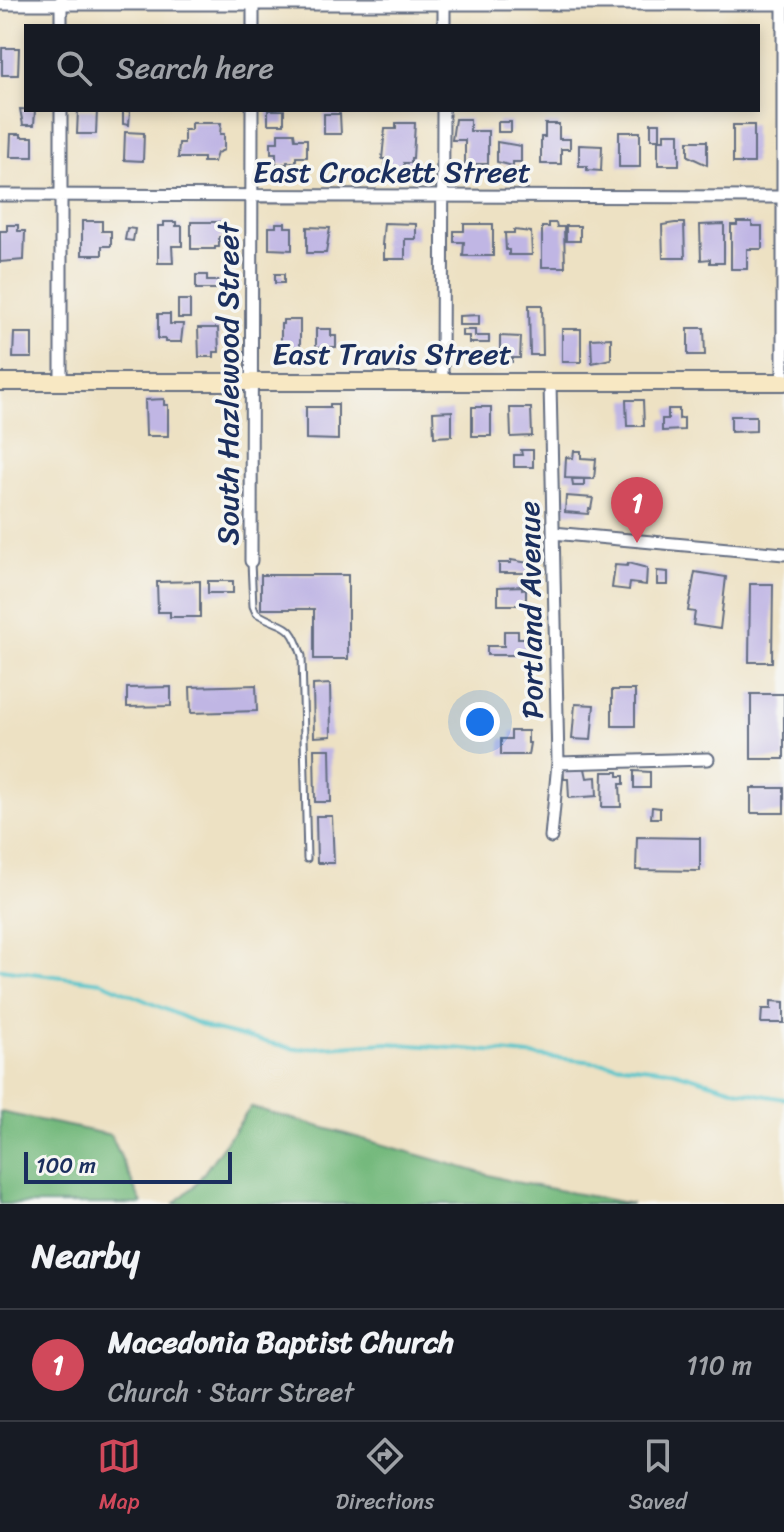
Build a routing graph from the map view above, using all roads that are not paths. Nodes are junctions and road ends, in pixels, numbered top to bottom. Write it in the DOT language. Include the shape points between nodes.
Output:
graph roads {
  1 [pos="61,2"];
  2 [pos="253,2"];
  3 [pos="444,2"];
  4 [pos="783,3"];
  5 [pos="0,4"];
  6 [pos="61,24"];
  7 [pos="253,24"];
  8 [pos="444,24"];
  9 [pos="61,112"];
  10 [pos="252,112"];
  11 [pos="443,112"];
  12 [pos="0,195"];
  13 [pos="61,195"];
  14 [pos="252,195"];
  15 [pos="443,196"];
  16 [pos="784,197"];
  17 [pos="252,381"];
  18 [pos="0,382"];
  19 [pos="61,382"];
  20 [pos="442,382"];
  21 [pos="784,382"];
  22 [pos="550,383"];
  23 [pos="553,533"];
  24 [pos="784,554"];
  25 [pos="251,561"];
  26 [pos="708,759"];
  27 [pos="558,763"];
  28 [pos="551,837"];
  29 [pos="307,859"];
  1 -- 2 [label="street"];
  1 -- 5 [label="street"];
  1 -- 6 [label="street"];
  2 -- 3 [label="street"];
  2 -- 7 [label="street"];
  3 -- 4 [label="street"];
  3 -- 8 [label="street"];
  4 -- 16 [label="street"];
  9 -- 13 [label="street"];
  10 -- 14 [label="street, South Hazlewood Street"];
  11 -- 15 [label="street"];
  12 -- 13 [label="street, East Crockett Street"];
  13 -- 14 [label="street, East Crockett Street"];
  13 -- 19 [label="street"];
  14 -- 15 [label="street, East Crockett Street"];
  14 -- 17 [label="street, South Hazlewood Street"];
  15 -- 16 [label="street, East Crockett Street"];
  15 -- 20 [label="street"];
  16 -- 21 [label="street"];
  17 -- 19 [label="street, East Travis Street"];
  17 -- 20 [label="street, East Travis Street"];
  17 -- 25 [label="street, South Hazlewood Street"];
  18 -- 19 [label="street, East Travis Street"];
  20 -- 22 [label="street, East Travis Street"];
  21 -- 22 [label="street, East Travis Street"];
  22 -- 23 [label="street, Portland Avenue"];
  23 -- 24 [label="street"];
  23 -- 27 [label="street, Portland Avenue"];
  25 -- 29 [label="lane" via="256,613 286,625 302,656"];
  26 -- 27 [label="street"];
  27 -- 28 [label="street, Portland Avenue"];
}
